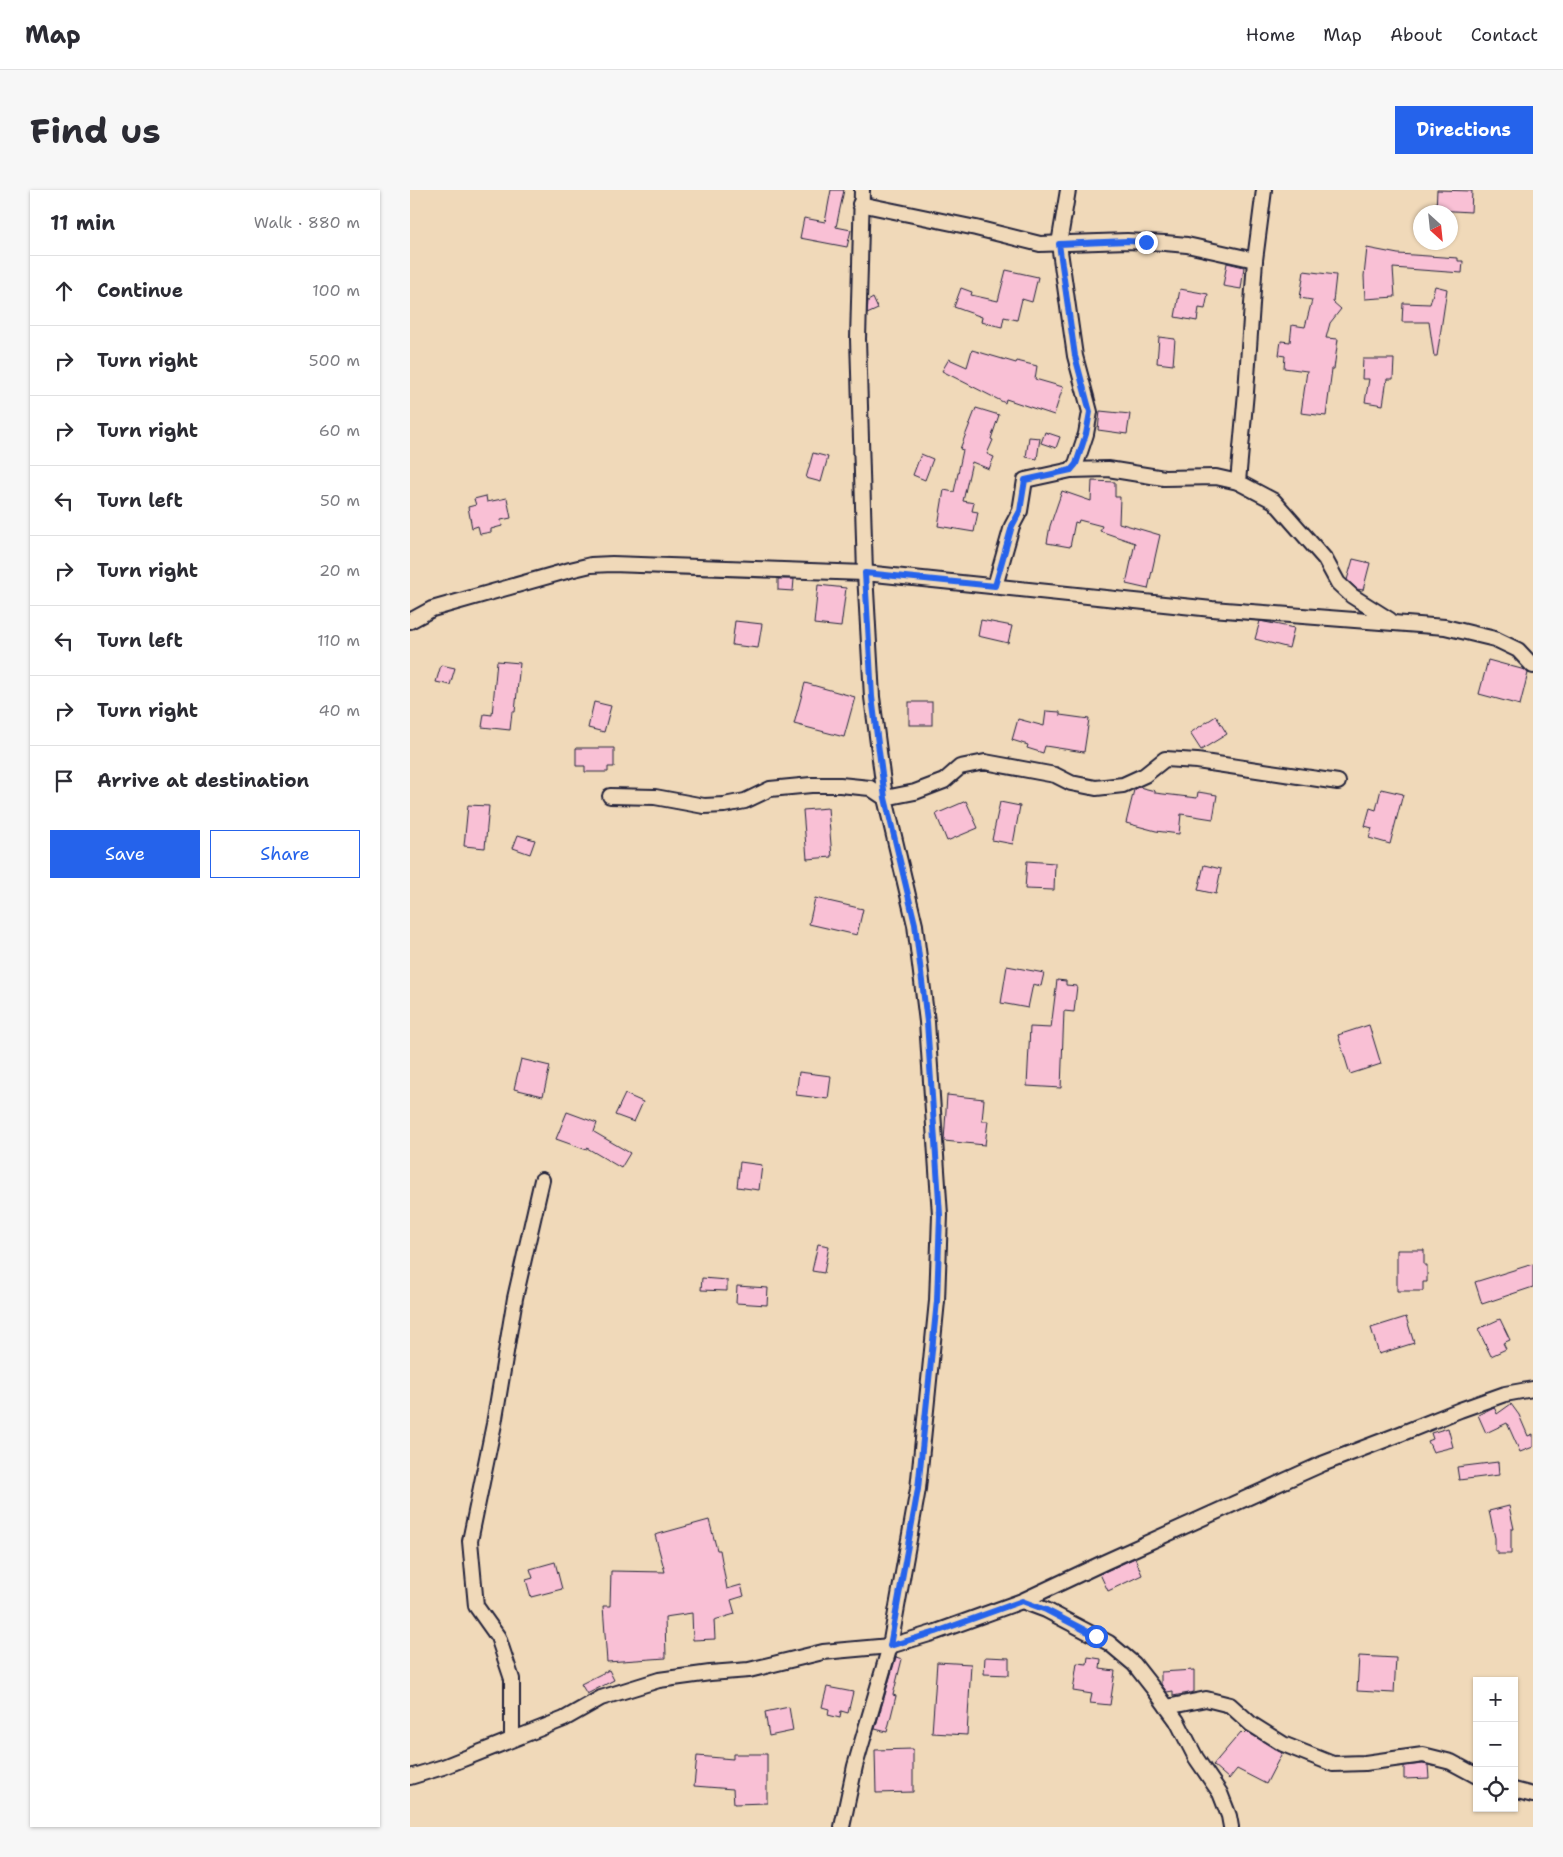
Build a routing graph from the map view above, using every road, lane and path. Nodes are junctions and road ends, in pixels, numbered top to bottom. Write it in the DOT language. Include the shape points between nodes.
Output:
graph roads {
  1 [pos="1068,190"];
  2 [pos="1264,190"];
  3 [pos="861,197"];
  4 [pos="1059,244"];
  5 [pos="1255,260"];
  6 [pos="1071,470"];
  7 [pos="1238,482"];
  8 [pos="865,573"];
  9 [pos="995,586"];
  10 [pos="410,621"];
  11 [pos="1393,622"];
  12 [pos="1533,666"];
  13 [pos="1338,782"];
  14 [pos="610,796"];
  15 [pos="885,798"];
  16 [pos="542,1180"];
  17 [pos="1533,1389"];
  18 [pos="1022,1601"];
  19 [pos="890,1646"];
  20 [pos="1167,1706"];
  21 [pos="512,1739"];
  22 [pos="1473,1774"];
  23 [pos="410,1777"];
  24 [pos="1518,1791"];
  25 [pos="1533,1795"];
  26 [pos="842,1827"];
  27 [pos="1231,1827"];
  1 -- 4 [label="street"];
  2 -- 5 [label="street"];
  3 -- 4 [label="street" via="1040,244"];
  3 -- 8 [label="street" via="858,339"];
  4 -- 5 [label="street" via="1127,241 1180,244"];
  4 -- 6 [label="street" via="1075,356 1090,412 1086,434"];
  5 -- 7 [label="street"];
  6 -- 7 [label="street" via="1108,469 1164,478 1216,476"];
  6 -- 9 [label="street" via="1025,480 1020,511 1012,526"];
  7 -- 11 [label="street" via="1274,501 1325,559 1338,583 1352,596"];
  8 -- 9 [label="street"];
  8 -- 10 [label="street" via="591,565 432,609"];
  8 -- 15 [label="street" via="872,697"];
  9 -- 11 [label="street" via="1212,609"];
  11 -- 12 [label="street" via="1495,638 1518,650"];
  13 -- 15 [label="street" via="1165,759 1145,775 1123,785 1096,788 1071,783 1055,775 985,762 960,767 944,782"];
  14 -- 15 [label="street" via="655,797 704,806 745,801 770,789 840,785 870,788"];
  15 -- 19 [label="street" via="915,924 927,1022 940,1215 937,1301 918,1489"];
  16 -- 21 [label="street" via="515,1298 470,1541 476,1606 498,1637 512,1680"];
  17 -- 18 [label="street" via="1505,1394 1322,1464"];
  18 -- 19 [label="street"];
  18 -- 20 [label="street" via="1109,1643 1134,1664"];
  19 -- 21 [label="street" via="823,1652 749,1670 659,1680 601,1698 564,1719"];
  19 -- 26 [label="street" via="854,1766"];
  20 -- 22 [label="street" via="1206,1698 1230,1705 1251,1724 1283,1744 1334,1764 1423,1755 1451,1762"];
  20 -- 27 [label="street" via="1220,1793"];
  21 -- 23 [label="street"];
  24 -- 25 [label="street"];
}
